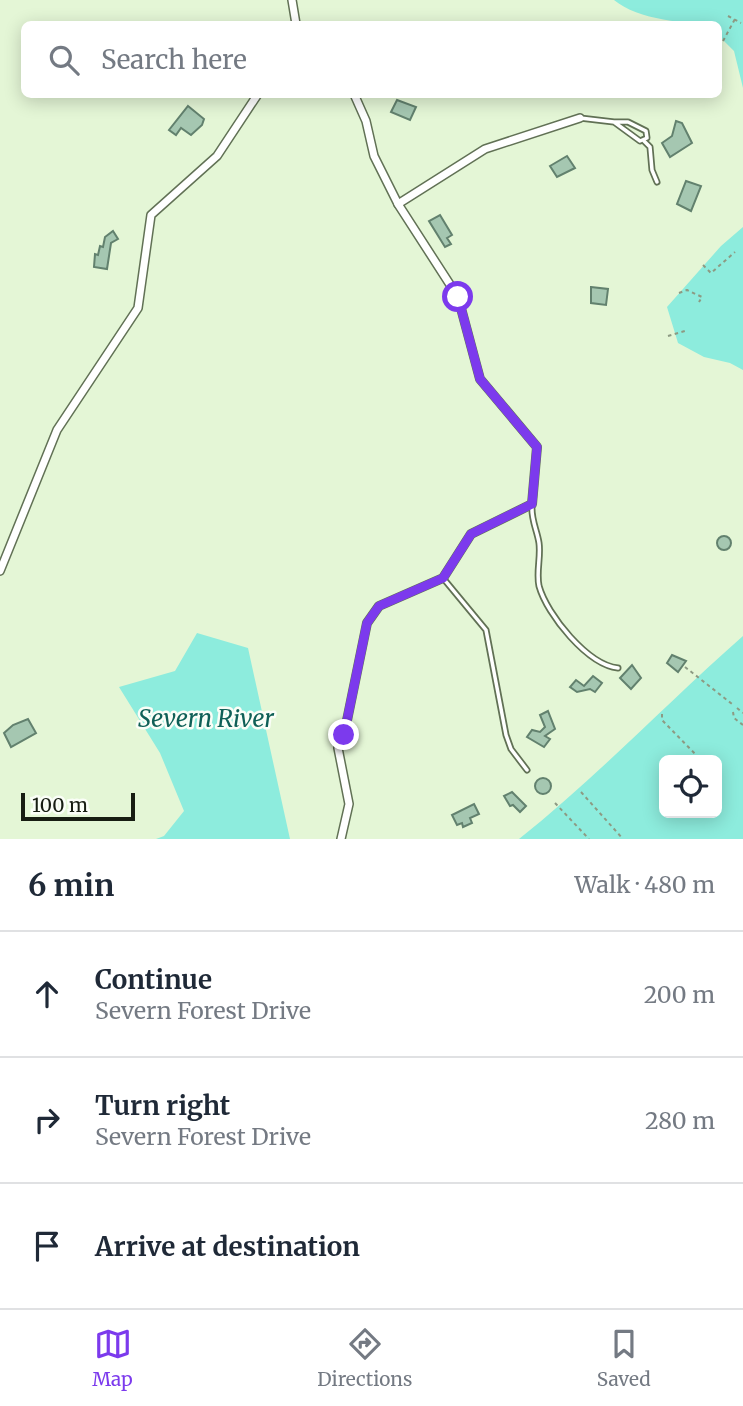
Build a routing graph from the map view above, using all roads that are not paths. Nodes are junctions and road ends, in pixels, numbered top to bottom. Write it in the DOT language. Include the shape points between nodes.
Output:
graph roads {
  1 [pos="292,0"];
  2 [pos="296,21"];
  3 [pos="255,98"];
  4 [pos="356,98"];
  5 [pos="580,118"];
  6 [pos="614,122"];
  7 [pos="644,141"];
  8 [pos="657,182"];
  9 [pos="398,204"];
  10 [pos="532,504"];
  11 [pos="0,571"];
  12 [pos="443,578"];
  13 [pos="618,668"];
  14 [pos="527,770"];
  15 [pos="341,839"];
  1 -- 2 [label="street"];
  3 -- 11 [label="street" via="217,156 150,215 138,308 57,430"];
  4 -- 9 [label="street" via="373,156"];
  5 -- 6 [label="lane"];
  5 -- 9 [label="street" via="485,149"];
  6 -- 7 [label="lane"];
  6 -- 7 [label="lane" via="639,125 648,134"];
  7 -- 8 [label="lane" via="650,147"];
  9 -- 10 [label="street" via="458,297 480,379 537,447"];
  10 -- 12 [label="street" via="471,534"];
  10 -- 13 [label="lane" via="541,556 540,587 569,634 592,659"];
  12 -- 14 [label="lane" via="486,630 506,735"];
  12 -- 15 [label="street" via="379,606 367,623 338,748 349,804"];
}
